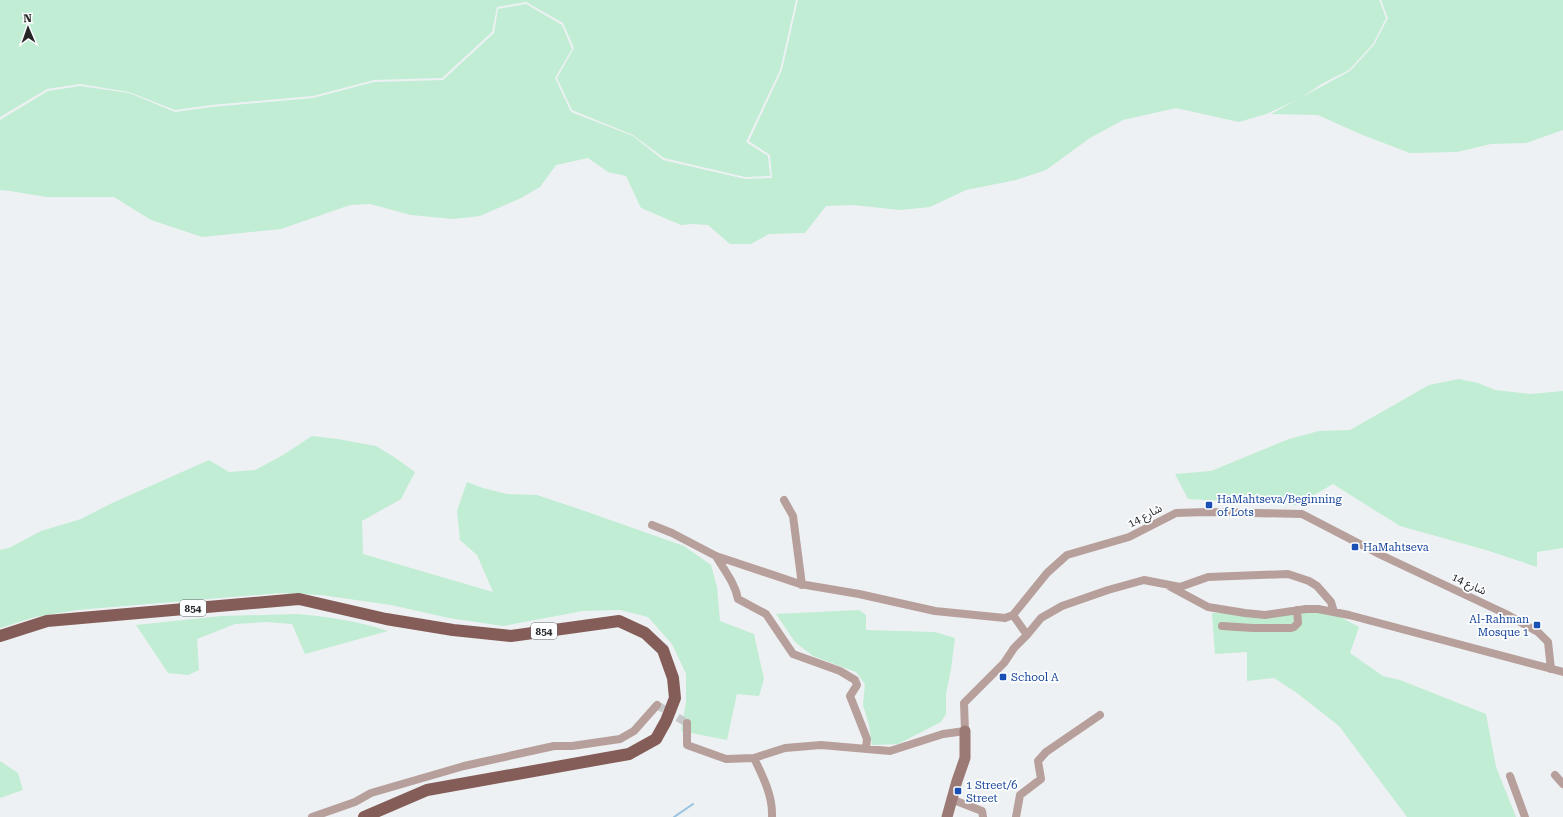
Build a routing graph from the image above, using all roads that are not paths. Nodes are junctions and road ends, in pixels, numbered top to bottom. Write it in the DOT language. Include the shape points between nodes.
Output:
graph roads {
  1 [pos="784,500"];
  2 [pos="652,525"];
  3 [pos="716,556"];
  4 [pos="802,585"];
  5 [pos="1169,586"];
  6 [pos="1297,610"];
  7 [pos="1334,612"];
  8 [pos="1013,615"];
  9 [pos="1222,626"];
  10 [pos="1027,635"];
  11 [pos="0,636"];
  12 [pos="1550,669"];
  13 [pos="1563,672"];
  14 [pos="657,705"];
  15 [pos="1100,715"];
  16 [pos="687,723"];
  17 [pos="965,731"];
  18 [pos="866,748"];
  19 [pos="754,758"];
  20 [pos="1555,775"];
  21 [pos="1510,776"];
  22 [pos="1563,784"];
  23 [pos="951,799"];
  24 [pos="312,817"];
  25 [pos="364,817"];
  26 [pos="772,817"];
  27 [pos="947,817"];
  28 [pos="983,817"];
  29 [pos="1016,817"];
  30 [pos="1525,817"];
  1 -- 4 [label="street" via="793,516"];
  2 -- 3 [label="street"];
  3 -- 4 [label="street"];
  3 -- 18 [label="street" via="735,588 738,599 766,614 793,654 840,671 855,680 857,685 850,696 867,739"];
  4 -- 8 [label="street" via="859,594 934,611 1005,618"];
  5 -- 6 [label="street" via="1208,607 1265,615"];
  5 -- 7 [label="street" via="1180,587 1208,577 1288,574 1317,586 1331,602"];
  5 -- 10 [label="street" via="1144,580 1062,606 1041,618"];
  6 -- 7 [label="street" via="1318,609"];
  6 -- 9 [label="street" via="1298,623 1291,628"];
  7 -- 12 [label="street"];
  8 -- 10 [label="street"];
  8 -- 12 [label="street, شارع 14" via="1047,573 1067,554 1129,537 1176,513 1302,514 1538,632 1548,642"];
  10 -- 17 [label="street" via="964,703"];
  11 -- 25 [label="main road, 854" via="47,621 299,599 386,619 511,636 619,621 645,633 663,650 673,678 675,698 656,739 629,754 427,790"];
  12 -- 13 [label="street"];
  14 -- 24 [label="street" via="634,731 620,740 554,746 464,766 381,789 355,802"];
  15 -- 29 [label="street" via="1046,752 1038,761 1041,779 1020,795"];
  16 -- 19 [label="street" via="687,744 726,759"];
  17 -- 18 [label="street" via="943,734 890,751"];
  17 -- 23 [label="street" via="965,758"];
  18 -- 19 [label="street" via="821,745 785,748"];
  19 -- 26 [label="street" via="767,784"];
  20 -- 22 [label="street"];
  21 -- 30 [label="street"];
  23 -- 27 [label="street"];
  23 -- 28 [label="street" via="982,811"];
}
